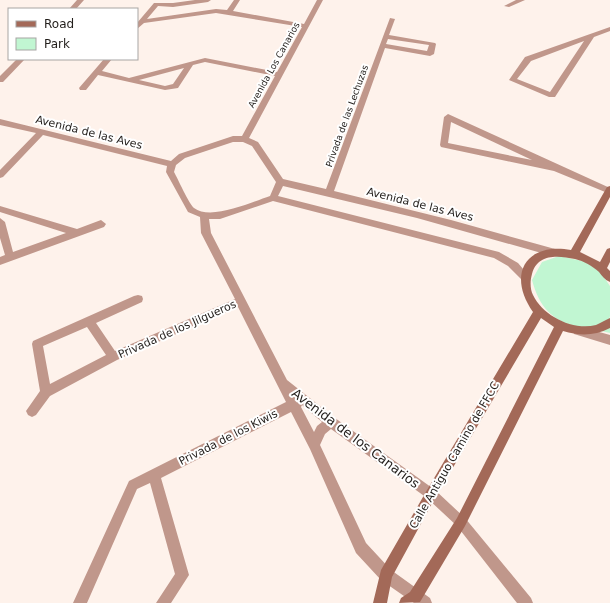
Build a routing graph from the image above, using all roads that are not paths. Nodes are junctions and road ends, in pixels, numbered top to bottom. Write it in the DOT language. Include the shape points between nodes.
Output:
graph roads {
  1 [pos="81,0"];
  2 [pos="208,0"];
  3 [pos="237,0"];
  4 [pos="320,0"];
  5 [pos="509,0"];
  6 [pos="522,0"];
  7 [pos="73,8"];
  8 [pos="229,12"];
  9 [pos="392,19"];
  10 [pos="142,21"];
  11 [pos="138,26"];
  12 [pos="305,26"];
  13 [pos="610,29"];
  14 [pos="591,36"];
  15 [pos="386,37"];
  16 [pos="383,46"];
  17 [pos="20,60"];
  18 [pos="107,60"];
  19 [pos="191,63"];
  20 [pos="98,72"];
  21 [pos="278,74"];
  22 [pos="0,80"];
  23 [pos="130,80"];
  24 [pos="83,88"];
  25 [pos="0,122"];
  26 [pos="41,133"];
  27 [pos="244,139"];
  28 [pos="172,164"];
  29 [pos="556,168"];
  30 [pos="0,175"];
  31 [pos="280,182"];
  32 [pos="610,190"];
  33 [pos="329,193"];
  34 [pos="273,198"];
  35 [pos="0,209"];
  36 [pos="204,215"];
  37 [pos="0,222"];
  38 [pos="101,224"];
  39 [pos="77,233"];
  40 [pos="552,252"];
  41 [pos="610,252"];
  42 [pos="574,254"];
  43 [pos="10,257"];
  44 [pos="0,261"];
  45 [pos="602,268"];
  46 [pos="524,276"];
  47 [pos="610,278"];
  48 [pos="138,299"];
  49 [pos="241,301"];
  50 [pos="539,312"];
  51 [pos="88,320"];
  52 [pos="610,323"];
  53 [pos="560,326"];
  54 [pos="576,330"];
  55 [pos="610,340"];
  56 [pos="113,357"];
  57 [pos="46,392"];
  58 [pos="297,402"];
  59 [pos="32,411"];
  60 [pos="332,422"];
  61 [pos="314,445"];
  62 [pos="154,475"];
  63 [pos="431,494"];
  64 [pos="461,522"];
  65 [pos="386,575"];
  66 [pos="415,601"];
  67 [pos="80,603"];
  68 [pos="163,603"];
  69 [pos="380,603"];
  70 [pos="526,603"];
  1 -- 7 [label="street"];
  2 -- 10 [label="street" via="173,5 156,4"];
  3 -- 8 [label="street"];
  4 -- 12 [label="street, Avenida Los Canarios"];
  5 -- 6 [label="street" via="507,6"];
  8 -- 10 [label="street" via="216,11"];
  8 -- 12 [label="street"];
  9 -- 15 [label="street, Privada de las Lechuzas"];
  10 -- 11 [label="street"];
  12 -- 21 [label="street, Avenida Los Canarios"];
  13 -- 14 [label="street"];
  14 -- 14 [label="street" via="528,59 513,80 552,95"];
  15 -- 16 [label="street, Privada de las Lechuzas"];
  15 -- 16 [label="street" via="433,44 430,54"];
  16 -- 33 [label="street, Privada de las Lechuzas"];
  17 -- 22 [label="street"];
  18 -- 20 [label="street"];
  19 -- 21 [label="street" via="205,60"];
  19 -- 23 [label="street"];
  19 -- 23 [label="street" via="175,86 165,88"];
  20 -- 23 [label="street"];
  20 -- 24 [label="street"];
  21 -- 27 [label="street, Avenida Los Canarios"];
  25 -- 26 [label="street, Avenida de las Aves"];
  26 -- 28 [label="street, Avenida de las Aves"];
  26 -- 30 [label="street"];
  27 -- 28 [label="street" via="233,139 182,156"];
  27 -- 31 [label="street" via="255,144"];
  28 -- 36 [label="street" via="170,172 191,210"];
  29 -- 29 [label="street" via="498,140 448,117 444,145"];
  29 -- 32 [label="street"];
  31 -- 33 [label="street, Avenida de las Aves"];
  31 -- 34 [label="street"];
  32 -- 42 [label="main road"];
  33 -- 40 [label="street, Avenida de las Aves"];
  34 -- 36 [label="street" via="220,216"];
  34 -- 46 [label="street" via="496,255 511,262"];
  35 -- 39 [label="street"];
  36 -- 49 [label="street, Avenida de los Canarios" via="206,233"];
  37 -- 43 [label="street"];
  38 -- 39 [label="street"];
  39 -- 43 [label="street"];
  40 -- 42 [label="main road"];
  40 -- 46 [label="main road" via="540,255 531,262"];
  41 -- 45 [label="main road"];
  42 -- 45 [label="main road" via="589,259"];
  43 -- 44 [label="street"];
  45 -- 47 [label="main road"];
  46 -- 50 [label="main road" via="526,294"];
  48 -- 51 [label="street"];
  49 -- 56 [label="street, Privada de los Jilgueros"];
  49 -- 58 [label="street, Avenida de los Canarios" via="281,381"];
  50 -- 53 [label="main road"];
  50 -- 63 [label="main road, Calle Antiguo Camino de FFCC"];
  51 -- 56 [label="street, Privada de los Jilgueros"];
  51 -- 57 [label="street" via="37,344"];
  52 -- 54 [label="main road" via="592,331"];
  53 -- 54 [label="main road"];
  53 -- 64 [label="main road"];
  54 -- 55 [label="street"];
  56 -- 57 [label="street, Privada de los Jilgueros"];
  57 -- 59 [label="street, Privada de los Jilgueros"];
  58 -- 60 [label="street, Avenida de los Canarios"];
  58 -- 61 [label="street, Avenida de los Canarios"];
  58 -- 62 [label="street, Privada de los Kiwis"];
  60 -- 61 [label="street" via="321,430"];
  60 -- 63 [label="street, Avenida de los Canarios"];
  61 -- 65 [label="street, Avenida de los Canarios" via="361,548"];
  62 -- 67 [label="street, Privada de los Kiwis" via="133,485"];
  62 -- 68 [label="street" via="182,575"];
  63 -- 64 [label="street, Avenida de los Canarios"];
  63 -- 65 [label="main road, Calle Antiguo Camino de FFCC"];
  64 -- 66 [label="main road"];
  64 -- 70 [label="street, Avenida de los Canarios"];
  65 -- 66 [label="street, Avenida de los Canarios"];
  65 -- 69 [label="main road, Calle Antiguo Camino de FFCC"];
}
